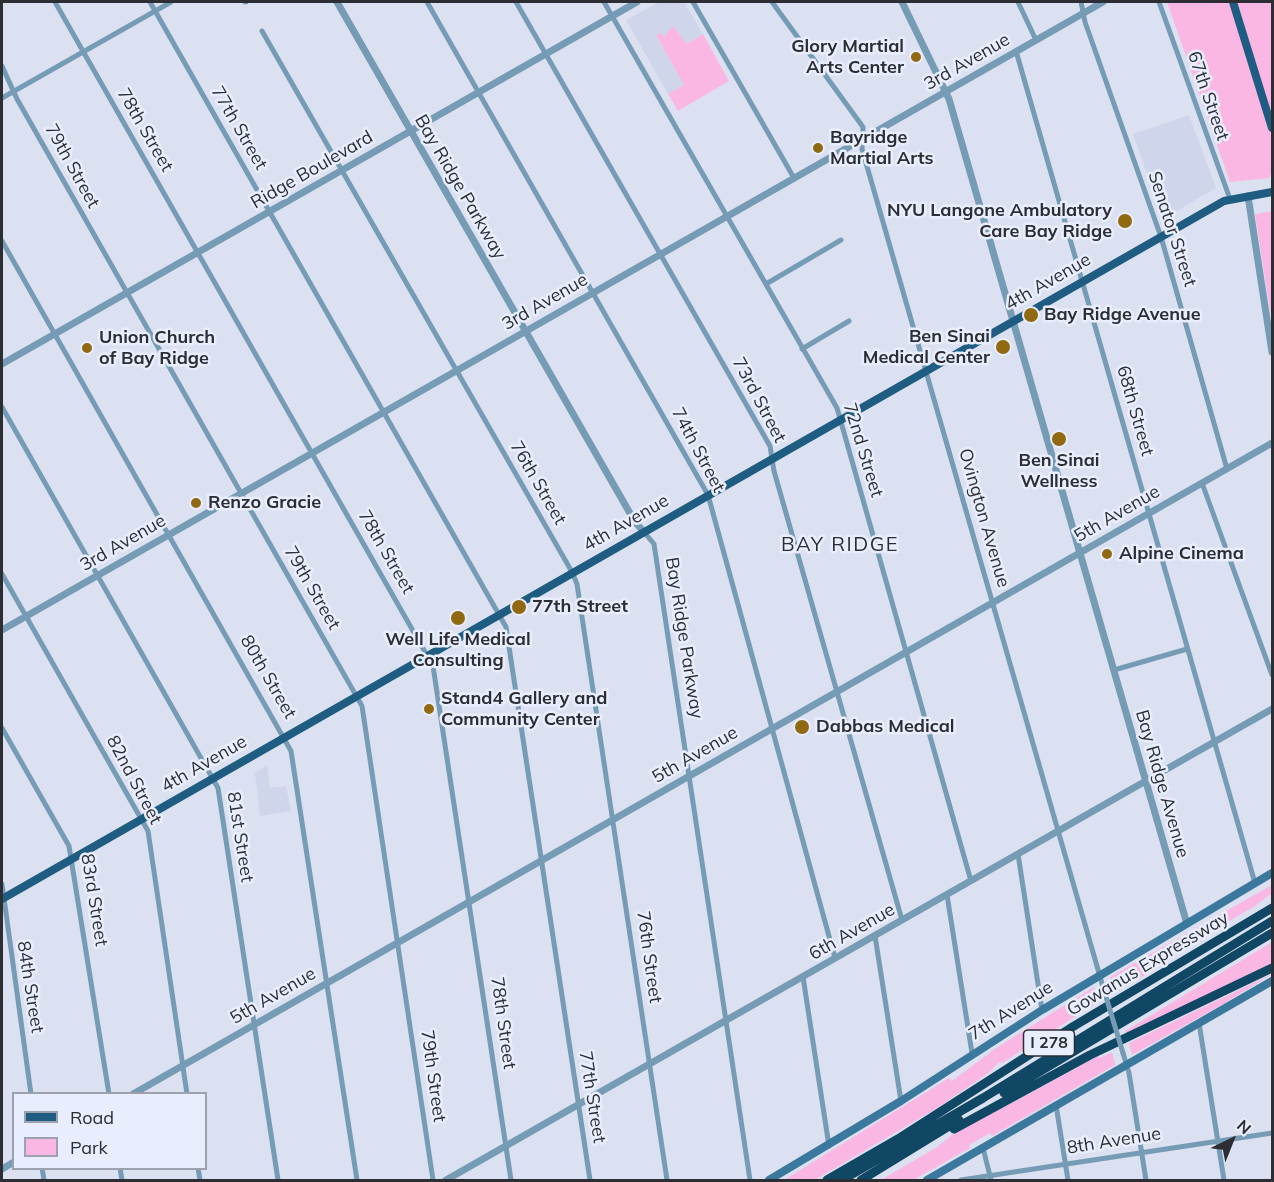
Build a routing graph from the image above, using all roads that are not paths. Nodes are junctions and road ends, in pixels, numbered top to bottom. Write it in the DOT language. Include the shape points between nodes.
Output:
graph roads {
  1 [pos="55,2"];
  2 [pos="150,2"];
  3 [pos="171,2"];
  4 [pos="337,2"];
  5 [pos="427,2"];
  6 [pos="516,2"];
  7 [pos="604,2"];
  8 [pos="637,2"];
  9 [pos="693,2"];
  10 [pos="773,2"];
  11 [pos="902,2"];
  12 [pos="1018,2"];
  13 [pos="1081,2"];
  14 [pos="1103,2"];
  15 [pos="1159,2"];
  16 [pos="1233,2"];
  17 [pos="155,11"];
  18 [pos="1083,13"];
  19 [pos="612,16"];
  20 [pos="262,31"];
  21 [pos="1036,40"];
  22 [pos="1016,51"];
  23 [pos="83,52"];
  24 [pos="545,54"];
  25 [pos="2,66"];
  26 [pos="13,92"];
  27 [pos="478,92"];
  28 [pos="945,92"];
  29 [pos="2,98"];
  30 [pos="1272,128"];
  31 [pos="411,131"];
  32 [pos="862,139"];
  33 [pos="341,171"];
  34 [pos="794,178"];
  35 [pos="1272,192"];
  36 [pos="1248,196"];
  37 [pos="1230,199"];
  38 [pos="270,211"];
  39 [pos="727,216"];
  40 [pos="1161,237"];
  41 [pos="841,240"];
  42 [pos="2,241"];
  43 [pos="198,252"];
  44 [pos="660,254"];
  45 [pos="1083,281"];
  46 [pos="766,284"];
  47 [pos="592,292"];
  48 [pos="126,293"];
  49 [pos="849,321"];
  50 [pos="1014,321"];
  51 [pos="525,331"];
  52 [pos="55,334"];
  53 [pos="802,349"];
  54 [pos="1272,352"];
  55 [pos="2,364"];
  56 [pos="927,370"];
  57 [pos="456,371"];
  58 [pos="2,407"];
  59 [pos="384,412"];
  60 [pos="840,420"];
  61 [pos="1272,443"];
  62 [pos="312,453"];
  63 [pos="772,459"];
  64 [pos="1227,469"];
  65 [pos="1202,483"];
  66 [pos="241,493"];
  67 [pos="708,495"];
  68 [pos="1149,514"];
  69 [pos="644,532"];
  70 [pos="169,534"];
  71 [pos="1080,553"];
  72 [pos="572,572"];
  73 [pos="2,574"];
  74 [pos="97,575"];
  75 [pos="993,603"];
  76 [pos="500,615"];
  77 [pos="26,616"];
  78 [pos="2,630"];
  79 [pos="1187,649"];
  80 [pos="905,653"];
  81 [pos="428,656"];
  82 [pos="1114,670"];
  83 [pos="1272,675"];
  84 [pos="837,692"];
  85 [pos="357,696"];
  86 [pos="1272,709"];
  87 [pos="2,728"];
  88 [pos="772,729"];
  89 [pos="285,736"];
  90 [pos="1214,742"];
  91 [pos="689,776"];
  92 [pos="213,778"];
  93 [pos="1146,782"];
  94 [pos="141,819"];
  95 [pos="614,819"];
  96 [pos="1058,831"];
  97 [pos="1018,854"];
  98 [pos="72,859"];
  99 [pos="541,861"];
  100 [pos="1272,873"];
  101 [pos="971,880"];
  102 [pos="1255,883"];
  103 [pos="2,884"];
  104 [pos="947,895"];
  105 [pos="2,899"];
  106 [pos="470,901"];
  107 [pos="1272,908"];
  108 [pos="902,920"];
  109 [pos="1272,921"];
  110 [pos="1187,924"];
  111 [pos="1272,933"];
  112 [pos="875,936"];
  113 [pos="398,942"];
  114 [pos="835,958"];
  115 [pos="1272,968"];
  116 [pos="1099,975"];
  117 [pos="803,977"];
  118 [pos="327,982"];
  119 [pos="1272,985"];
  120 [pos="1151,995"];
  121 [pos="1042,1010"];
  122 [pos="726,1020"];
  123 [pos="1199,1023"];
  124 [pos="254,1024"];
  125 [pos="972,1053"];
  126 [pos="649,1064"];
  127 [pos="182,1065"];
  128 [pos="1126,1066"];
  129 [pos="1035,1074"];
  130 [pos="31,1092"];
  131 [pos="109,1092"];
  132 [pos="136,1092"];
  133 [pos="187,1092"];
  134 [pos="901,1101"];
  135 [pos="1056,1105"];
  136 [pos="578,1106"];
  137 [pos="1272,1133"];
  138 [pos="1218,1141"];
  139 [pos="506,1146"];
  140 [pos="829,1146"];
  141 [pos="983,1148"];
  142 [pos="1142,1152"];
  143 [pos="1066,1164"];
  144 [pos="991,1178"];
  145 [pos="278,1180"];
  146 [pos="357,1180"];
  147 [pos="433,1180"];
  148 [pos="446,1180"];
  149 [pos="512,1180"];
  150 [pos="590,1180"];
  151 [pos="667,1180"];
  152 [pos="750,1180"];
  153 [pos="769,1180"];
  154 [pos="827,1180"];
  155 [pos="842,1180"];
  156 [pos="861,1180"];
  157 [pos="870,1180"];
  158 [pos="927,1180"];
  159 [pos="961,1180"];
  160 [pos="1068,1180"];
  161 [pos="1146,1180"];
  162 [pos="1224,1180"];
  1 -- 23 [label="street, 78th Street"];
  2 -- 17 [label="street, 77th Street"];
  3 -- 17 [label="street"];
  4 -- 31 [label="street, Bay Ridge Parkway"];
  5 -- 27 [label="street, 74th Street"];
  6 -- 24 [label="street, 73rd Street"];
  7 -- 19 [label="street, 72nd Street"];
  8 -- 19 [label="street, Ridge Boulevard"];
  9 -- 34 [label="street"];
  10 -- 32 [label="street, Ovington Avenue" via="863,127"];
  11 -- 28 [label="street, Bay Ridge Avenue"];
  12 -- 21 [label="street"];
  13 -- 18 [label="street, Senator Street"];
  14 -- 18 [label="street, 3rd Avenue"];
  15 -- 37 [label="street, 67th Street"];
  16 -- 30 [label="main road"];
  17 -- 23 [label="street"];
  17 -- 38 [label="street, 77th Street"];
  18 -- 21 [label="street, 3rd Avenue"];
  18 -- 40 [label="street, Senator Street"];
  19 -- 24 [label="street, Ridge Boulevard"];
  19 -- 39 [label="street, 72nd Street"];
  20 -- 33 [label="street, 76th Street"];
  21 -- 22 [label="street, 3rd Avenue"];
  22 -- 28 [label="street, 3rd Avenue"];
  22 -- 45 [label="street, 68th Street"];
  23 -- 26 [label="street"];
  23 -- 43 [label="street, 78th Street"];
  24 -- 27 [label="street, Ridge Boulevard"];
  24 -- 44 [label="street, 73rd Street"];
  25 -- 26 [label="street, 79th Street"];
  26 -- 29 [label="street"];
  26 -- 48 [label="street, 79th Street"];
  27 -- 31 [label="street, Ridge Boulevard"];
  27 -- 47 [label="street, 74th Street"];
  28 -- 32 [label="street, 3rd Avenue"];
  28 -- 50 [label="street, Bay Ridge Avenue"];
  31 -- 33 [label="street, Ridge Boulevard"];
  31 -- 51 [label="street, Bay Ridge Parkway"];
  32 -- 34 [label="street, 3rd Avenue"];
  32 -- 56 [label="street, Ovington Avenue"];
  33 -- 38 [label="street, Ridge Boulevard"];
  33 -- 57 [label="street, 76th Street"];
  34 -- 39 [label="street, 3rd Avenue"];
  35 -- 36 [label="main road, 4th Avenue"];
  36 -- 37 [label="main road, 4th Avenue"];
  36 -- 54 [label="street"];
  37 -- 40 [label="main road, 4th Avenue"];
  38 -- 43 [label="street, Ridge Boulevard"];
  38 -- 59 [label="street, 77th Street"];
  39 -- 44 [label="street, 3rd Avenue"];
  39 -- 46 [label="street, 72nd Street"];
  40 -- 45 [label="main road, 4th Avenue"];
  40 -- 64 [label="street, Senator Street"];
  41 -- 46 [label="street"];
  42 -- 52 [label="street, 80th Street"];
  43 -- 48 [label="street, Ridge Boulevard"];
  43 -- 62 [label="street, 78th Street"];
  44 -- 47 [label="street, 3rd Avenue"];
  44 -- 63 [label="street, 73rd Street" via="770,446"];
  45 -- 50 [label="main road, 4th Avenue"];
  45 -- 68 [label="street, 68th Street"];
  46 -- 53 [label="street, 72nd Street"];
  47 -- 51 [label="street, 3rd Avenue"];
  47 -- 67 [label="street, 74th Street"];
  48 -- 52 [label="street, Ridge Boulevard"];
  48 -- 66 [label="street, 79th Street"];
  49 -- 53 [label="street"];
  50 -- 56 [label="main road, 4th Avenue"];
  50 -- 71 [label="street, Bay Ridge Avenue"];
  51 -- 57 [label="street, 3rd Avenue"];
  51 -- 69 [label="street, Bay Ridge Parkway"];
  52 -- 55 [label="street, Ridge Boulevard"];
  52 -- 70 [label="street, 80th Street"];
  53 -- 60 [label="street, 72nd Street" via="837,408"];
  56 -- 60 [label="main road, 4th Avenue"];
  56 -- 75 [label="street, Ovington Avenue"];
  57 -- 59 [label="street, 3rd Avenue"];
  57 -- 72 [label="street, 76th Street"];
  58 -- 74 [label="street, 81st Street"];
  59 -- 62 [label="street, 3rd Avenue"];
  59 -- 76 [label="street, 77th Street"];
  60 -- 63 [label="main road, 4th Avenue"];
  60 -- 80 [label="street, 72nd Street"];
  61 -- 64 [label="street, 5th Avenue"];
  62 -- 66 [label="street, 3rd Avenue"];
  62 -- 81 [label="street, 78th Street"];
  63 -- 67 [label="main road, 4th Avenue"];
  63 -- 84 [label="street, 73rd Street"];
  64 -- 65 [label="street, 5th Avenue"];
  65 -- 68 [label="street, 5th Avenue"];
  65 -- 83 [label="street"];
  66 -- 70 [label="street, 3rd Avenue"];
  66 -- 85 [label="street, 79th Street"];
  67 -- 69 [label="main road, 4th Avenue"];
  67 -- 88 [label="street, 74th Street"];
  68 -- 71 [label="street, 5th Avenue"];
  68 -- 79 [label="street, 68th Street"];
  69 -- 72 [label="main road, 4th Avenue"];
  69 -- 91 [label="street, Bay Ridge Parkway" via="654,544"];
  70 -- 74 [label="street, 3rd Avenue"];
  70 -- 89 [label="street, 80th Street"];
  71 -- 75 [label="street, 5th Avenue"];
  71 -- 82 [label="street, Bay Ridge Avenue"];
  72 -- 76 [label="main road, 4th Avenue"];
  72 -- 95 [label="street, 76th Street"];
  73 -- 77 [label="street, 82nd Street"];
  74 -- 77 [label="street, 3rd Avenue"];
  74 -- 92 [label="street, 81st Street"];
  75 -- 80 [label="street, 5th Avenue"];
  75 -- 96 [label="street, Ovington Avenue"];
  76 -- 81 [label="main road, 4th Avenue"];
  76 -- 99 [label="street, 77th Street" via="506,627"];
  77 -- 78 [label="street, 3rd Avenue"];
  77 -- 94 [label="street, 82nd Street"];
  79 -- 82 [label="street"];
  79 -- 90 [label="street, 68th Street"];
  80 -- 84 [label="street, 5th Avenue"];
  80 -- 101 [label="street, 72nd Street"];
  81 -- 85 [label="main road, 4th Avenue"];
  81 -- 106 [label="street, 78th Street" via="433,666"];
  82 -- 93 [label="street, Bay Ridge Avenue"];
  84 -- 88 [label="street, 5th Avenue"];
  84 -- 108 [label="street, 73rd Street"];
  85 -- 89 [label="main road, 4th Avenue"];
  85 -- 113 [label="street, 79th Street" via="362,706"];
  86 -- 90 [label="street, 6th Avenue"];
  87 -- 98 [label="street, 83rd Street" via="69,846"];
  88 -- 91 [label="street, 5th Avenue"];
  88 -- 114 [label="street, 74th Street"];
  89 -- 92 [label="main road, 4th Avenue"];
  89 -- 118 [label="street, 80th Street" via="291,751"];
  90 -- 93 [label="street, 6th Avenue"];
  90 -- 102 [label="street, 68th Street"];
  91 -- 95 [label="street, 5th Avenue"];
  91 -- 122 [label="street, Bay Ridge Parkway"];
  92 -- 94 [label="main road, 4th Avenue"];
  92 -- 124 [label="street, 81st Street" via="218,788"];
  93 -- 96 [label="street, 6th Avenue"];
  93 -- 110 [label="street, Bay Ridge Avenue"];
  94 -- 98 [label="main road, 4th Avenue"];
  94 -- 127 [label="street, 82nd Street" via="148,831"];
  95 -- 99 [label="street, 5th Avenue"];
  95 -- 126 [label="street, 76th Street"];
  96 -- 97 [label="street, 6th Avenue"];
  96 -- 116 [label="street, Ovington Avenue"];
  97 -- 101 [label="street, 6th Avenue"];
  97 -- 121 [label="street"];
  98 -- 105 [label="main road, 4th Avenue"];
  98 -- 131 [label="street, 83rd Street"];
  99 -- 106 [label="street, 5th Avenue"];
  99 -- 136 [label="street, 77th Street"];
  100 -- 102 [label="main road, 7th Avenue"];
  101 -- 104 [label="street, 6th Avenue"];
  102 -- 110 [label="main road, 7th Avenue"];
  103 -- 105 [label="street, 84th Street"];
  104 -- 108 [label="street, 6th Avenue"];
  104 -- 125 [label="street"];
  105 -- 130 [label="street, 84th Street"];
  106 -- 113 [label="street, 5th Avenue"];
  106 -- 139 [label="street, 78th Street"];
  107 -- 154 [label="highway, Gowanus Expressway / I 278"];
  108 -- 112 [label="street, 6th Avenue"];
  109 -- 120 [label="highway, I 278"];
  110 -- 116 [label="main road, 7th Avenue"];
  111 -- 129 [label="highway, Gowanus Expressway / I 278"];
  112 -- 114 [label="street, 6th Avenue"];
  112 -- 134 [label="street"];
  113 -- 118 [label="street, 5th Avenue"];
  113 -- 147 [label="street, 79th Street"];
  114 -- 117 [label="street, 6th Avenue"];
  115 -- 157 [label="highway" via="1090,1055 974,1117"];
  116 -- 121 [label="main road, 7th Avenue"];
  116 -- 128 [label="street, Ovington Avenue, bridge"];
  117 -- 122 [label="street, 6th Avenue"];
  117 -- 140 [label="street"];
  118 -- 124 [label="street, 5th Avenue"];
  118 -- 146 [label="street, 80th Street"];
  119 -- 123 [label="main road"];
  120 -- 129 [label="highway"];
  120 -- 155 [label="highway, I 278"];
  121 -- 125 [label="main road, 7th Avenue"];
  122 -- 126 [label="street, 6th Avenue"];
  122 -- 152 [label="street, Bay Ridge Parkway"];
  123 -- 128 [label="main road"];
  123 -- 138 [label="street"];
  124 -- 127 [label="street, 5th Avenue"];
  124 -- 145 [label="street, 81st Street"];
  125 -- 134 [label="main road, 7th Avenue"];
  126 -- 136 [label="street, 6th Avenue"];
  126 -- 151 [label="street, 76th Street"];
  127 -- 132 [label="street, 5th Avenue"];
  127 -- 133 [label="street, 82nd Street"];
  128 -- 135 [label="main road"];
  128 -- 142 [label="street, Ovington Avenue"];
  129 -- 156 [label="highway, Gowanus Expressway / I 278"];
  134 -- 140 [label="main road, 7th Avenue"];
  135 -- 141 [label="main road"];
  135 -- 143 [label="street"];
  136 -- 139 [label="street, 6th Avenue"];
  136 -- 150 [label="street, 77th Street"];
  137 -- 138 [label="street, 8th Avenue"];
  138 -- 142 [label="street, 8th Avenue"];
  138 -- 162 [label="street"];
  139 -- 148 [label="street, 6th Avenue"];
  139 -- 149 [label="street, 78th Street"];
  140 -- 153 [label="main road, 7th Avenue"];
  141 -- 144 [label="street"];
  141 -- 158 [label="main road"];
  142 -- 143 [label="street, 8th Avenue"];
  142 -- 161 [label="street, Ovington Avenue"];
  143 -- 144 [label="street, 8th Avenue"];
  143 -- 160 [label="street"];
  144 -- 159 [label="street, 8th Avenue"];
}
